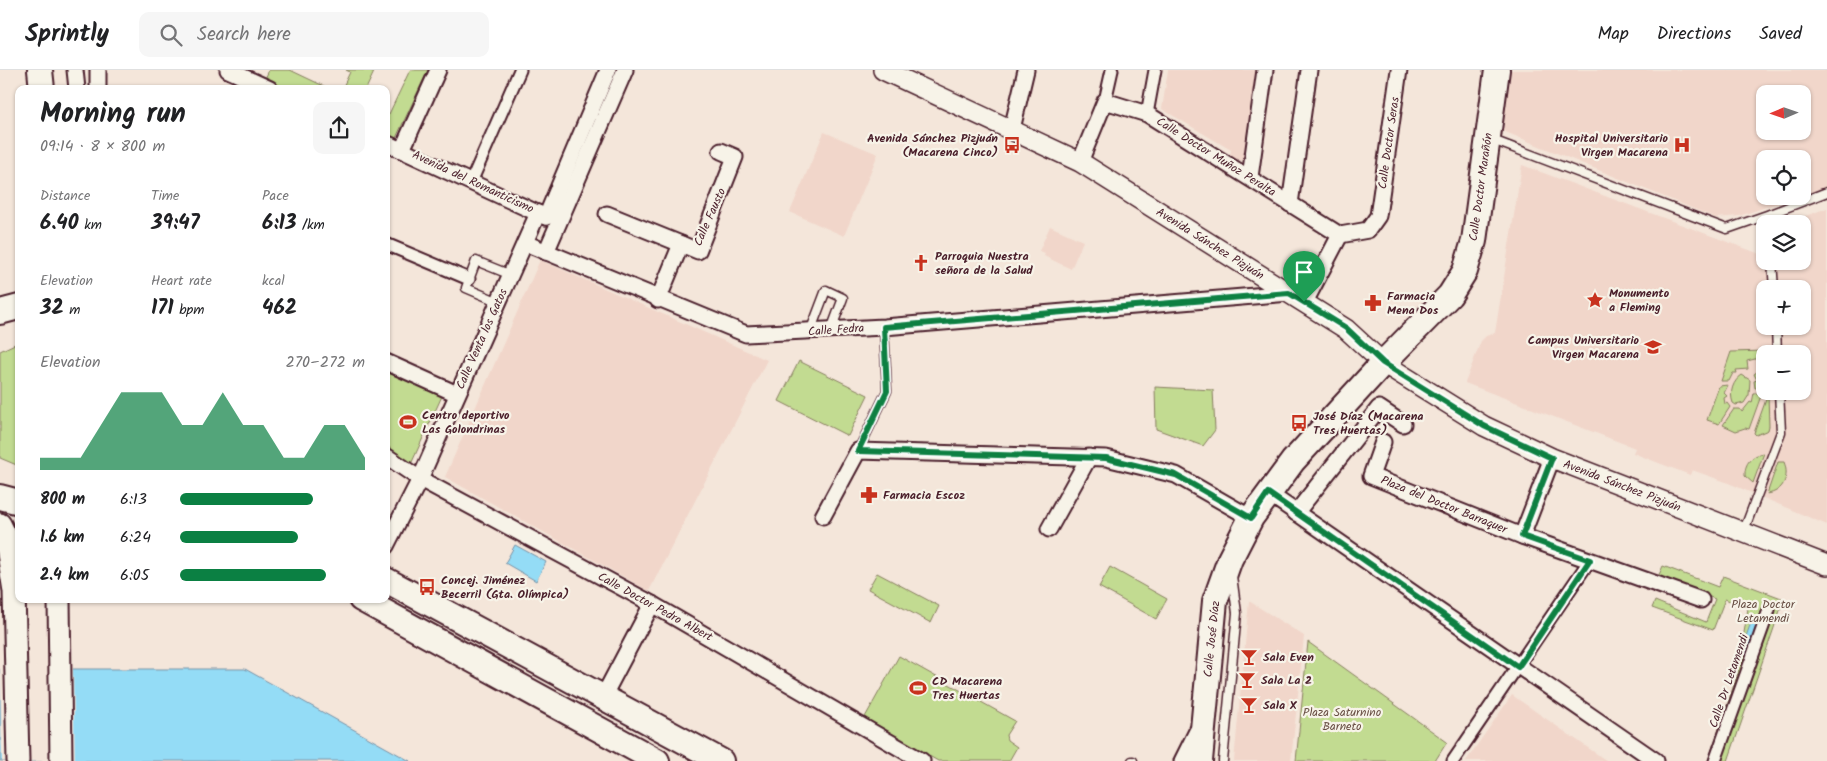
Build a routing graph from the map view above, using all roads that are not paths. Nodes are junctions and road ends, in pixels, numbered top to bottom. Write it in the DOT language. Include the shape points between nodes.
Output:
graph roads {
  1 [pos="40,70"];
  2 [pos="75,70"];
  3 [pos="98,70"];
  4 [pos="228,70"];
  5 [pos="438,70"];
  6 [pos="520,70"];
  7 [pos="608,70"];
  8 [pos="625,70"];
  9 [pos="883,70"];
  10 [pos="1026,70"];
  11 [pos="1112,70"];
  12 [pos="1155,70"];
  13 [pos="1265,70"];
  14 [pos="1309,70"];
  15 [pos="1399,70"];
  16 [pos="1497,70"];
  17 [pos="256,76"];
  18 [pos="42,85"];
  19 [pos="77,85"];
  20 [pos="98,85"];
  21 [pos="266,85"];
  22 [pos="1105,100"];
  23 [pos="1148,114"];
  24 [pos="1012,130"];
  25 [pos="1488,139"];
  26 [pos="390,145"];
  27 [pos="402,150"];
  28 [pos="721,151"];
  29 [pos="1080,162"];
  30 [pos="1250,178"];
  31 [pos="471,182"];
  32 [pos="1827,192"];
  33 [pos="1290,204"];
  34 [pos="607,214"];
  35 [pos="1770,214"];
  36 [pos="548,217"];
  37 [pos="1340,235"];
  38 [pos="525,243"];
  39 [pos="680,244"];
  40 [pos="390,246"];
  41 [pos="546,252"];
  42 [pos="511,275"];
  43 [pos="470,279"];
  44 [pos="1297,297"];
  45 [pos="658,300"];
  46 [pos="499,302"];
  47 [pos="15,307"];
  48 [pos="0,312"];
  49 [pos="884,327"];
  50 [pos="831,330"];
  51 [pos="810,332"];
  52 [pos="1383,363"];
  53 [pos="390,364"];
  54 [pos="457,394"];
  55 [pos="1779,400"];
  56 [pos="1403,424"];
  57 [pos="1383,442"];
  58 [pos="858,451"];
  59 [pos="1089,457"];
  60 [pos="1552,458"];
  61 [pos="390,459"];
  62 [pos="420,479"];
  63 [pos="1268,493"];
  64 [pos="0,497"];
  65 [pos="15,501"];
  66 [pos="1296,513"];
  67 [pos="823,516"];
  68 [pos="1251,518"];
  69 [pos="0,524"];
  70 [pos="1049,529"];
  71 [pos="1743,533"];
  72 [pos="1522,536"];
  73 [pos="390,538"];
  74 [pos="1230,559"];
  75 [pos="1590,560"];
  76 [pos="1827,565"];
  77 [pos="390,582"];
  78 [pos="1701,600"];
  79 [pos="59,603"];
  80 [pos="368,603"];
  81 [pos="652,604"];
  82 [pos="1769,610"];
  83 [pos="1518,667"];
  84 [pos="603,697"];
  85 [pos="1205,714"];
  86 [pos="18,761"];
  87 [pos="61,761"];
  88 [pos="657,761"];
  89 [pos="720,761"];
  90 [pos="922,761"];
  91 [pos="1182,761"];
  92 [pos="1200,761"];
  93 [pos="1223,761"];
  94 [pos="1453,761"];
  95 [pos="1656,761"];
  96 [pos="1715,761"];
  1 -- 18 [label="main road"];
  2 -- 19 [label="street"];
  3 -- 20 [label="street"];
  4 -- 17 [label="street"];
  5 -- 27 [label="street"];
  6 -- 31 [label="street"];
  7 -- 36 [label="street, Calle Venta los Gatos"];
  8 -- 36 [label="street, Calle Venta los Gatos"];
  9 -- 24 [label="street, Avenida Sánchez Pizjuán"];
  10 -- 24 [label="street"];
  11 -- 22 [label="street"];
  12 -- 23 [label="street"];
  13 -- 30 [label="street"];
  14 -- 33 [label="street"];
  15 -- 37 [label="street, Calle Doctor Seras" via="1378,216 1368,230"];
  16 -- 25 [label="main road, Calle Doctor Marañón"];
  17 -- 21 [label="street"];
  22 -- 23 [label="street, Calle Doctor Muñoz Peralta"];
  22 -- 29 [label="street"];
  23 -- 30 [label="street, Calle Doctor Muñoz Peralta"];
  24 -- 29 [label="street, Avenida Sánchez Pizjuán"];
  25 -- 35 [label="lane" via="1727,229"];
  25 -- 52 [label="main road, Calle Doctor Marañón" via="1474,241 1465,271 1450,296"];
  26 -- 27 [label="street, Avenida del Romanticismo"];
  27 -- 31 [label="street, Avenida del Romanticismo"];
  28 -- 39 [label="street, Calle Fausto" via="735,157 698,251"];
  29 -- 44 [label="street, Avenida Sánchez Pizjuán"];
  30 -- 33 [label="street, Calle Doctor Muñoz Peralta"];
  31 -- 36 [label="street, Avenida del Romanticismo"];
  32 -- 35 [label="lane"];
  33 -- 37 [label="street, Calle Doctor Muñoz Peralta"];
  34 -- 39 [label="street"];
  36 -- 38 [label="street, Calle Venta los Gatos"];
  36 -- 41 [label="street, Calle Venta los Gatos"];
  37 -- 44 [label="street"];
  38 -- 41 [label="street"];
  38 -- 42 [label="street, Calle Venta los Gatos"];
  39 -- 45 [label="street, Calle Fausto"];
  40 -- 43 [label="street"];
  41 -- 45 [label="street"];
  42 -- 43 [label="lane" via="476,261"];
  42 -- 46 [label="street, Calle Venta los Gatos"];
  43 -- 46 [label="lane" via="466,288"];
  44 -- 49 [label="street, Calle Fedra"];
  44 -- 52 [label="street, Avenida Sánchez Pizjuán" via="1346,328"];
  45 -- 51 [label="street, Calle Fedra" via="746,334"];
  46 -- 54 [label="street, Calle Venta los Gatos"];
  47 -- 48 [label="main road"];
  49 -- 50 [label="street, Calle Fedra"];
  49 -- 58 [label="lane" via="887,391"];
  50 -- 51 [label="street, Calle Fedra"];
  50 -- 51 [label="lane" via="843,298 826,290"];
  52 -- 60 [label="street, Avenida Sánchez Pizjuán" via="1484,426"];
  52 -- 63 [label="main road, Calle José Díaz" via="1299,454"];
  53 -- 54 [label="street"];
  54 -- 62 [label="street, Calle Venta los Gatos"];
  55 -- 71 [label="lane" via="1781,432"];
  56 -- 66 [label="street" via="1379,408"];
  57 -- 72 [label="street, Plaza del Doctor Barraquer" via="1371,476"];
  58 -- 59 [label="street"];
  58 -- 67 [label="street"];
  59 -- 68 [label="street" via="1176,475"];
  59 -- 70 [label="street"];
  60 -- 71 [label="street, Avenida Sánchez Pizjuán"];
  60 -- 72 [label="street, Plaza del Doctor Barraquer"];
  61 -- 62 [label="street, Calle Doctor Pedro Albert"];
  62 -- 73 [label="street, Calle Venta los Gatos"];
  62 -- 81 [label="street, Calle Doctor Pedro Albert"];
  63 -- 66 [label="street"];
  63 -- 68 [label="main road, Calle José Díaz"];
  64 -- 65 [label="main road"];
  66 -- 83 [label="street"];
  68 -- 74 [label="main road, Calle José Díaz"];
  69 -- 86 [label="main road" via="9,552 14,591"];
  71 -- 76 [label="street, Avenida Sánchez Pizjuán"];
  72 -- 75 [label="street, Plaza del Doctor Barraquer"];
  74 -- 85 [label="main road, Calle José Díaz" via="1215,601"];
  74 -- 93 [label="lane" via="1237,613"];
  75 -- 78 [label="street, Plaza del Doctor Barraquer"];
  75 -- 83 [label="street"];
  77 -- 84 [label="main road"];
  79 -- 87 [label="main road"];
  80 -- 88 [label="main road"];
  81 -- 84 [label="street"];
  81 -- 90 [label="street, Calle Doctor Pedro Albert"];
  82 -- 96 [label="street, Calle Dr Letamendi"];
  83 -- 94 [label="street"];
  83 -- 95 [label="street"];
  84 -- 89 [label="main road"];
  85 -- 91 [label="street"];
  85 -- 92 [label="main road, Calle José Díaz"];
}
